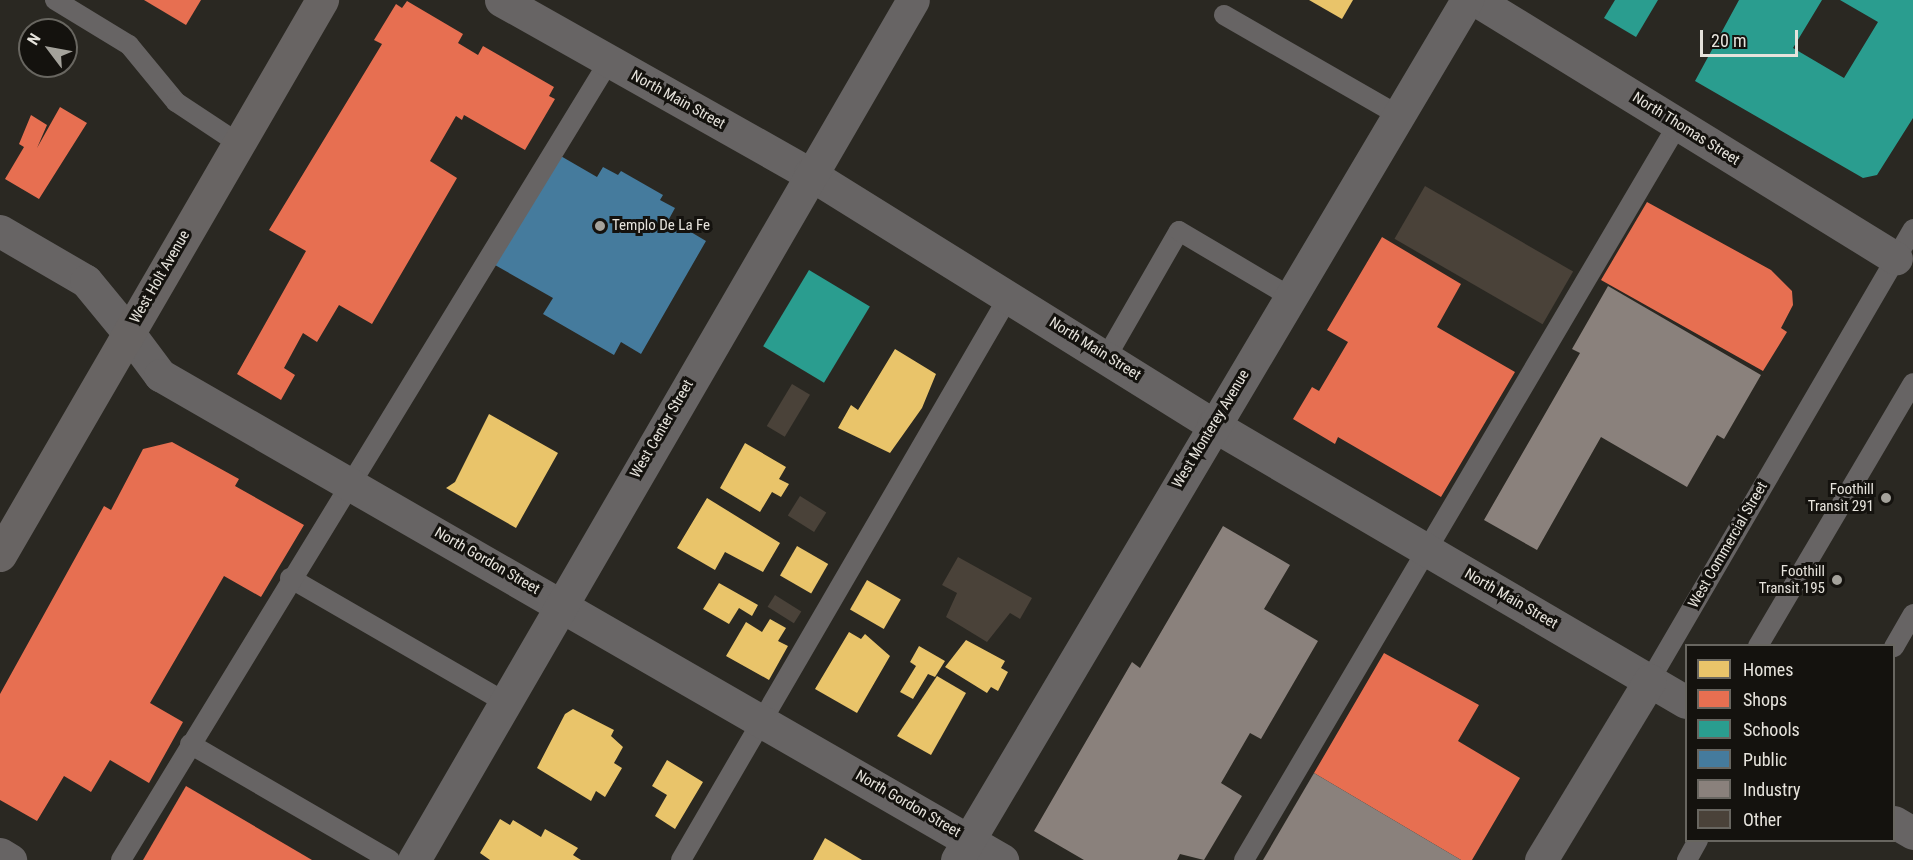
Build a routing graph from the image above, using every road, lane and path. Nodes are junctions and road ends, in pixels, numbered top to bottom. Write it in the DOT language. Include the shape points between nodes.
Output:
graph roads {
  1 [pos="54,0"];
  2 [pos="501,0"];
  3 [pos="913,0"];
  4 [pos="1467,0"];
  5 [pos="1476,0"];
  6 [pos="319,1"];
  7 [pos="1224,15"];
  8 [pos="609,61"];
  9 [pos="1398,115"];
  10 [pos="1677,124"];
  11 [pos="238,143"];
  12 [pos="810,174"];
  13 [pos="1913,230"];
  14 [pos="0,231"];
  15 [pos="1896,258"];
  16 [pos="1009,296"];
  17 [pos="1289,296"];
  18 [pos="128,332"];
  19 [pos="1107,356"];
  20 [pos="1913,383"];
  21 [pos="1213,425"];
  22 [pos="348,481"];
  23 [pos="3,542"];
  24 [pos="1427,550"];
  25 [pos="290,578"];
  26 [pos="562,603"];
  27 [pos="1913,614"];
  28 [pos="1759,644"];
  29 [pos="1895,644"];
  30 [pos="1650,680"];
  31 [pos="1685,701"];
  32 [pos="505,702"];
  33 [pos="762,720"];
  34 [pos="190,744"];
  35 [pos="1895,823"];
  36 [pos="1913,833"];
  37 [pos="1697,842"];
  38 [pos="963,850"];
  39 [pos="121,860"];
  40 [pos="390,860"];
  41 [pos="414,860"];
  42 [pos="681,860"];
  43 [pos="1002,860"];
  44 [pos="1244,860"];
  45 [pos="1541,860"];
  46 [pos="1687,860"];
  1 -- 11 [label="lane" via="129,45 176,102"];
  2 -- 8 [label="street, North Main Street"];
  3 -- 12 [label="street, West Center Street"];
  4 -- 9 [label="street, West Monterey Avenue"];
  5 -- 10 [label="street, North Thomas Street"];
  6 -- 11 [label="main road, West Holt Avenue"];
  7 -- 9 [label="lane"];
  8 -- 12 [label="street, North Main Street"];
  8 -- 22 [label="lane"];
  9 -- 17 [label="street, West Monterey Avenue"];
  10 -- 15 [label="street, North Thomas Street"];
  10 -- 24 [label="lane"];
  11 -- 18 [label="main road, West Holt Avenue"];
  12 -- 16 [label="street, North Main Street"];
  12 -- 26 [label="street, West Center Street"];
  13 -- 15 [label="lane, West Commercial Street"];
  14 -- 18 [label="street, North Gordon Street" via="87,281"];
  15 -- 30 [label="lane, West Commercial Street"];
  16 -- 19 [label="street, North Main Street"];
  16 -- 33 [label="lane"];
  17 -- 19 [label="lane" via="1179,231"];
  17 -- 21 [label="street, West Monterey Avenue"];
  18 -- 22 [label="street, North Gordon Street" via="160,375"];
  18 -- 23 [label="main road, West Holt Avenue"];
  19 -- 21 [label="street, North Main Street"];
  20 -- 28 [label="lane"];
  21 -- 24 [label="street, North Main Street"];
  21 -- 38 [label="street, West Monterey Avenue"];
  22 -- 25 [label="lane"];
  22 -- 26 [label="street, North Gordon Street"];
  24 -- 30 [label="street, North Main Street"];
  24 -- 44 [label="lane"];
  25 -- 32 [label="lane"];
  25 -- 34 [label="lane"];
  26 -- 32 [label="street, West Center Street"];
  26 -- 33 [label="street, North Gordon Street"];
  27 -- 29 [label="lane"];
  30 -- 31 [label="street, North Main Street"];
  30 -- 45 [label="street, West Commercial Street"];
  32 -- 41 [label="street, West Center Street"];
  33 -- 38 [label="street, North Gordon Street"];
  33 -- 42 [label="lane"];
  34 -- 39 [label="lane"];
  34 -- 40 [label="lane"];
  35 -- 36 [label="street"];
  37 -- 46 [label="lane"];
  38 -- 43 [label="street, North Gordon Street"];
}
